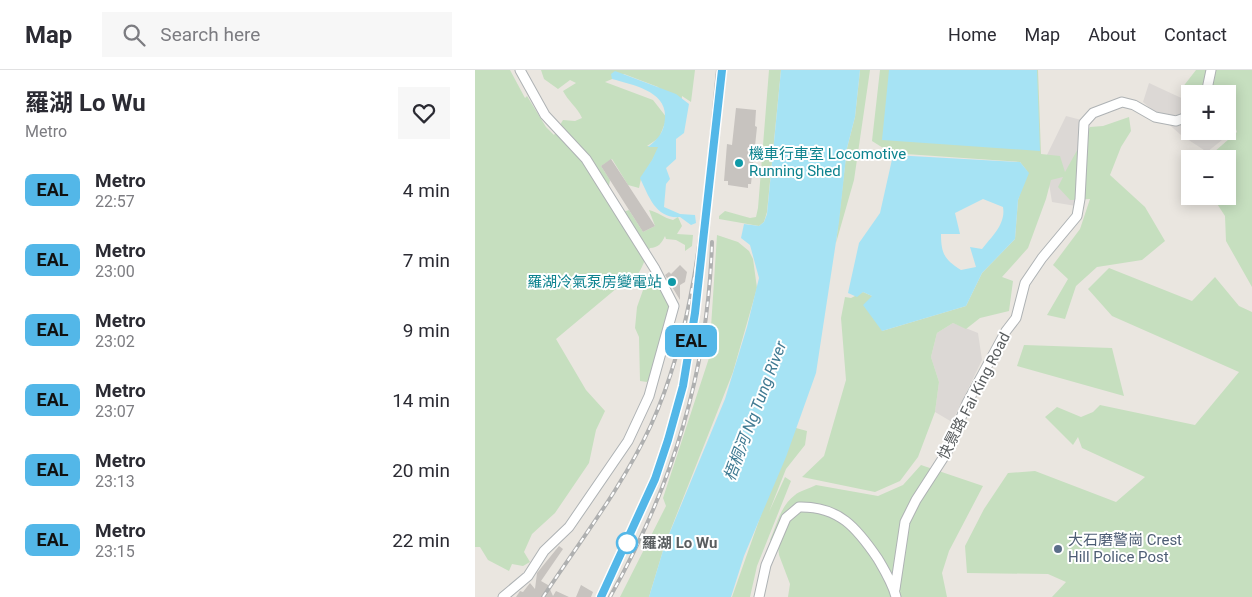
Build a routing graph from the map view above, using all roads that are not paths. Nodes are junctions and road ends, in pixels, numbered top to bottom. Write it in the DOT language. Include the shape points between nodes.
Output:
graph roads {
  1 [pos="520,70"];
  2 [pos="1211,70"];
  3 [pos="1208,85"];
  4 [pos="1181,119"];
  5 [pos="895,593"];
  6 [pos="503,597"];
  7 [pos="759,597"];
  1 -- 6 [label="street" via="545,115 586,159 655,269 674,306 649,396 628,441 569,527 544,551 528,576"];
  2 -- 3 [label="street"];
  4 -- 5 [label="street, 快景路 Fai King Road" via="1155,117 1122,102 1093,113 1084,123 1077,216 1041,258 1025,283 1016,318 967,403 947,452 905,522"];
  5 -- 7 [label="street" via="862,535 832,512 816,506 799,507 786,518 766,565"];
}
